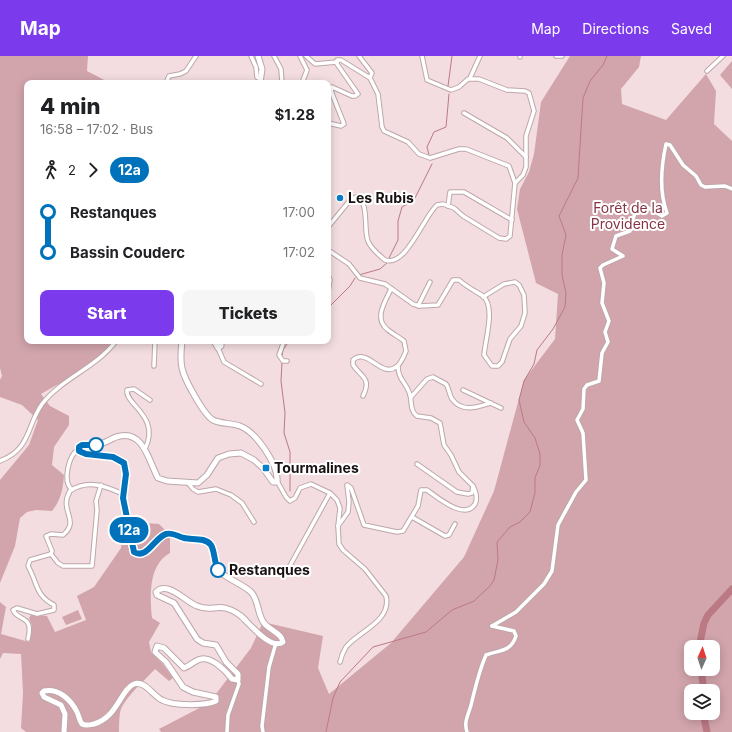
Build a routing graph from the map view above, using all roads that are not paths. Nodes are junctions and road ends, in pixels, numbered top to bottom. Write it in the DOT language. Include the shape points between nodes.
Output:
graph roads {
  1 [pos="196,56"];
  2 [pos="251,56"];
  3 [pos="258,56"];
  4 [pos="274,56"];
  5 [pos="300,56"];
  6 [pos="306,56"];
  7 [pos="359,56"];
  8 [pos="422,56"];
  9 [pos="480,56"];
  10 [pos="556,56"];
  11 [pos="562,56"];
  12 [pos="723,56"];
  13 [pos="337,62"];
  14 [pos="707,71"];
  15 [pos="370,78"];
  16 [pos="470,78"];
  17 [pos="167,80"];
  18 [pos="260,80"];
  19 [pos="261,80"];
  20 [pos="282,80"];
  21 [pos="303,80"];
  22 [pos="331,91"];
  23 [pos="331,91"];
  24 [pos="464,113"];
  25 [pos="331,124"];
  26 [pos="527,158"];
  27 [pos="515,183"];
  28 [pos="732,188"];
  29 [pos="448,206"];
  30 [pos="512,220"];
  31 [pos="331,224"];
  32 [pos="331,252"];
  33 [pos="430,282"];
  34 [pos="391,289"];
  35 [pos="484,297"];
  36 [pos="418,306"];
  37 [pos="114,344"];
  38 [pos="155,344"];
  39 [pos="182,344"];
  40 [pos="216,344"];
  41 [pos="221,344"];
  42 [pos="283,344"];
  43 [pos="218,348"];
  44 [pos="287,361"];
  45 [pos="154,366"];
  46 [pos="398,366"];
  47 [pos="261,384"];
  48 [pos="464,390"];
  49 [pos="363,396"];
  50 [pos="411,398"];
  51 [pos="150,400"];
  52 [pos="491,403"];
  53 [pos="501,408"];
  54 [pos="79,449"];
  55 [pos="145,449"];
  56 [pos="0,461"];
  57 [pos="417,464"];
  58 [pos="277,481"];
  59 [pos="188,483"];
  60 [pos="101,485"];
  61 [pos="472,486"];
  62 [pos="71,489"];
  63 [pos="330,493"];
  64 [pos="123,494"];
  65 [pos="412,517"];
  66 [pos="254,522"];
  67 [pos="455,524"];
  68 [pos="338,526"];
  69 [pos="51,554"];
  70 [pos="287,571"];
  71 [pos="28,639"];
  72 [pos="276,643"];
  73 [pos="340,662"];
  74 [pos="238,680"];
  75 [pos="64,732"];
  76 [pos="227,732"];
  77 [pos="263,732"];
  78 [pos="467,732"];
  1 -- 17 [label="street" via="186,71 169,76"];
  2 -- 18 [label="street"];
  3 -- 19 [label="main road" via="262,70"];
  4 -- 20 [label="street" via="281,69"];
  5 -- 21 [label="street" via="306,68"];
  6 -- 13 [label="street" via="315,64"];
  7 -- 15 [label="street" via="372,73"];
  8 -- 16 [label="street" via="426,78 431,82 454,89"];
  9 -- 16 [label="street"];
  10 -- 11 [label="street"];
  12 -- 14 [label="street"];
  13 -- 15 [label="street" via="341,60"];
  13 -- 22 [label="street" via="358,94 352,96 332,87"];
  15 -- 27 [label="street" via="380,102 382,127 388,134 408,142 419,154 427,158 463,149 503,163 511,169"];
  16 -- 26 [label="street" via="507,90 525,91 530,95 534,111 526,136"];
  23 -- 25 [label="street" via="344,124 341,126"];
  24 -- 26 [label="street" via="507,138"];
  26 -- 27 [label="street" via="525,172"];
  27 -- 30 [label="street"];
  28 -- 78 [label="street" via="701,185 670,145 666,144 661,180 663,206 667,213 662,216 641,206 634,215 630,231 616,236 612,249 623,256 600,268 604,283 602,303 608,321 605,332 608,342 602,353 599,381 587,385 584,389 583,409 577,420 583,433 586,480 576,492 558,525 552,571 544,584 516,612 492,626 514,631 515,642 508,648 486,655 479,670 466,717"];
  29 -- 30 [label="street" via="450,192 461,191"];
  29 -- 30 [label="street" via="503,239 510,236"];
  29 -- 31 [label="street" via="437,205 433,208 416,237 392,262 385,260 369,244 365,231 364,207 358,198 351,199"];
  32 -- 34 [label="street" via="349,264 360,278 380,282"];
  33 -- 36 [label="street"];
  34 -- 36 [label="street"];
  34 -- 46 [label="street" via="380,317 384,327 406,344 406,351"];
  35 -- 35 [label="street" via="504,284 515,282 522,289 526,301 521,326 510,339 502,362 498,366 492,366 484,355 489,314"];
  35 -- 36 [label="street" via="455,279 451,281 438,305"];
  37 -- 56 [label="street" via="108,352 42,404 23,446"];
  38 -- 45 [label="street"];
  39 -- 58 [label="main road" via="181,361 184,375 206,412 214,420 240,426 250,433 272,460"];
  40 -- 43 [label="main road"];
  41 -- 43 [label="main road"];
  42 -- 44 [label="street" via="279,355 283,361"];
  43 -- 47 [label="street" via="224,362"];
  46 -- 49 [label="street" via="385,369 365,357 355,358 353,365 363,373 365,380"];
  46 -- 50 [label="street" via="400,378"];
  48 -- 52 [label="street"];
  50 -- 52 [label="street" via="427,379 433,377 446,384 452,398 466,408 474,409"];
  50 -- 61 [label="street" via="412,411 415,414 440,423 444,445 459,472"];
  51 -- 55 [label="street" via="134,389 127,390 128,397 140,409 146,420 148,437"];
  52 -- 53 [label="street"];
  54 -- 55 [label="main road" via="82,445 101,444 126,436 138,441"];
  54 -- 62 [label="street" via="73,452 69,463 67,481"];
  54 -- 64 [label="main road" via="83,453 113,457 124,463 126,474"];
  55 -- 59 [label="main road" via="158,478"];
  57 -- 61 [label="street" via="458,492 470,494"];
  58 -- 59 [label="main road" via="273,482 251,457 234,453 218,458 202,481"];
  58 -- 63 [label="street" via="290,501 306,484 320,487"];
  59 -- 66 [label="street" via="198,492 216,489 231,495 242,503"];
  60 -- 62 [label="street" via="83,485"];
  60 -- 64 [label="street"];
  60 -- 69 [label="street" via="96,501 94,555 90,567 60,565"];
  61 -- 65 [label="street" via="477,495 476,500 467,510 455,508 426,490 421,490 418,506"];
  62 -- 69 [label="street" via="66,507 71,521 67,532 61,536 46,536"];
  63 -- 68 [label="street" via="340,504"];
  63 -- 70 [label="street"];
  64 -- 72 [label="main road" via="134,552 144,553 168,533 202,540 211,545 216,567 252,594 263,623 283,638 283,643"];
  65 -- 67 [label="street" via="445,536 449,535"];
  65 -- 68 [label="street" via="400,532 366,526 362,522 351,488 347,485 348,512"];
  68 -- 73 [label="street" via="340,547 369,574 385,593 387,601 379,620 346,647"];
  69 -- 71 [label="street" via="30,560 28,566 39,594 54,606 54,610 37,614 13,610 29,624"];
  72 -- 74 [label="main road" via="263,637 231,610 199,607 174,592 157,590 158,596 170,600 177,607 200,642 213,644 218,648 226,662 238,674"];
  72 -- 77 [label="street" via="269,667"];
  74 -- 75 [label="main road" via="232,679 218,666 204,659 184,668 164,648 157,646 155,652 166,662 180,684 193,692 213,695 216,701 191,704 166,702 137,683 131,685 106,718 86,726 80,722 76,710 65,696 54,690 44,691 44,697 59,703 63,709"];
  74 -- 76 [label="street" via="239,684 228,715"];
}
